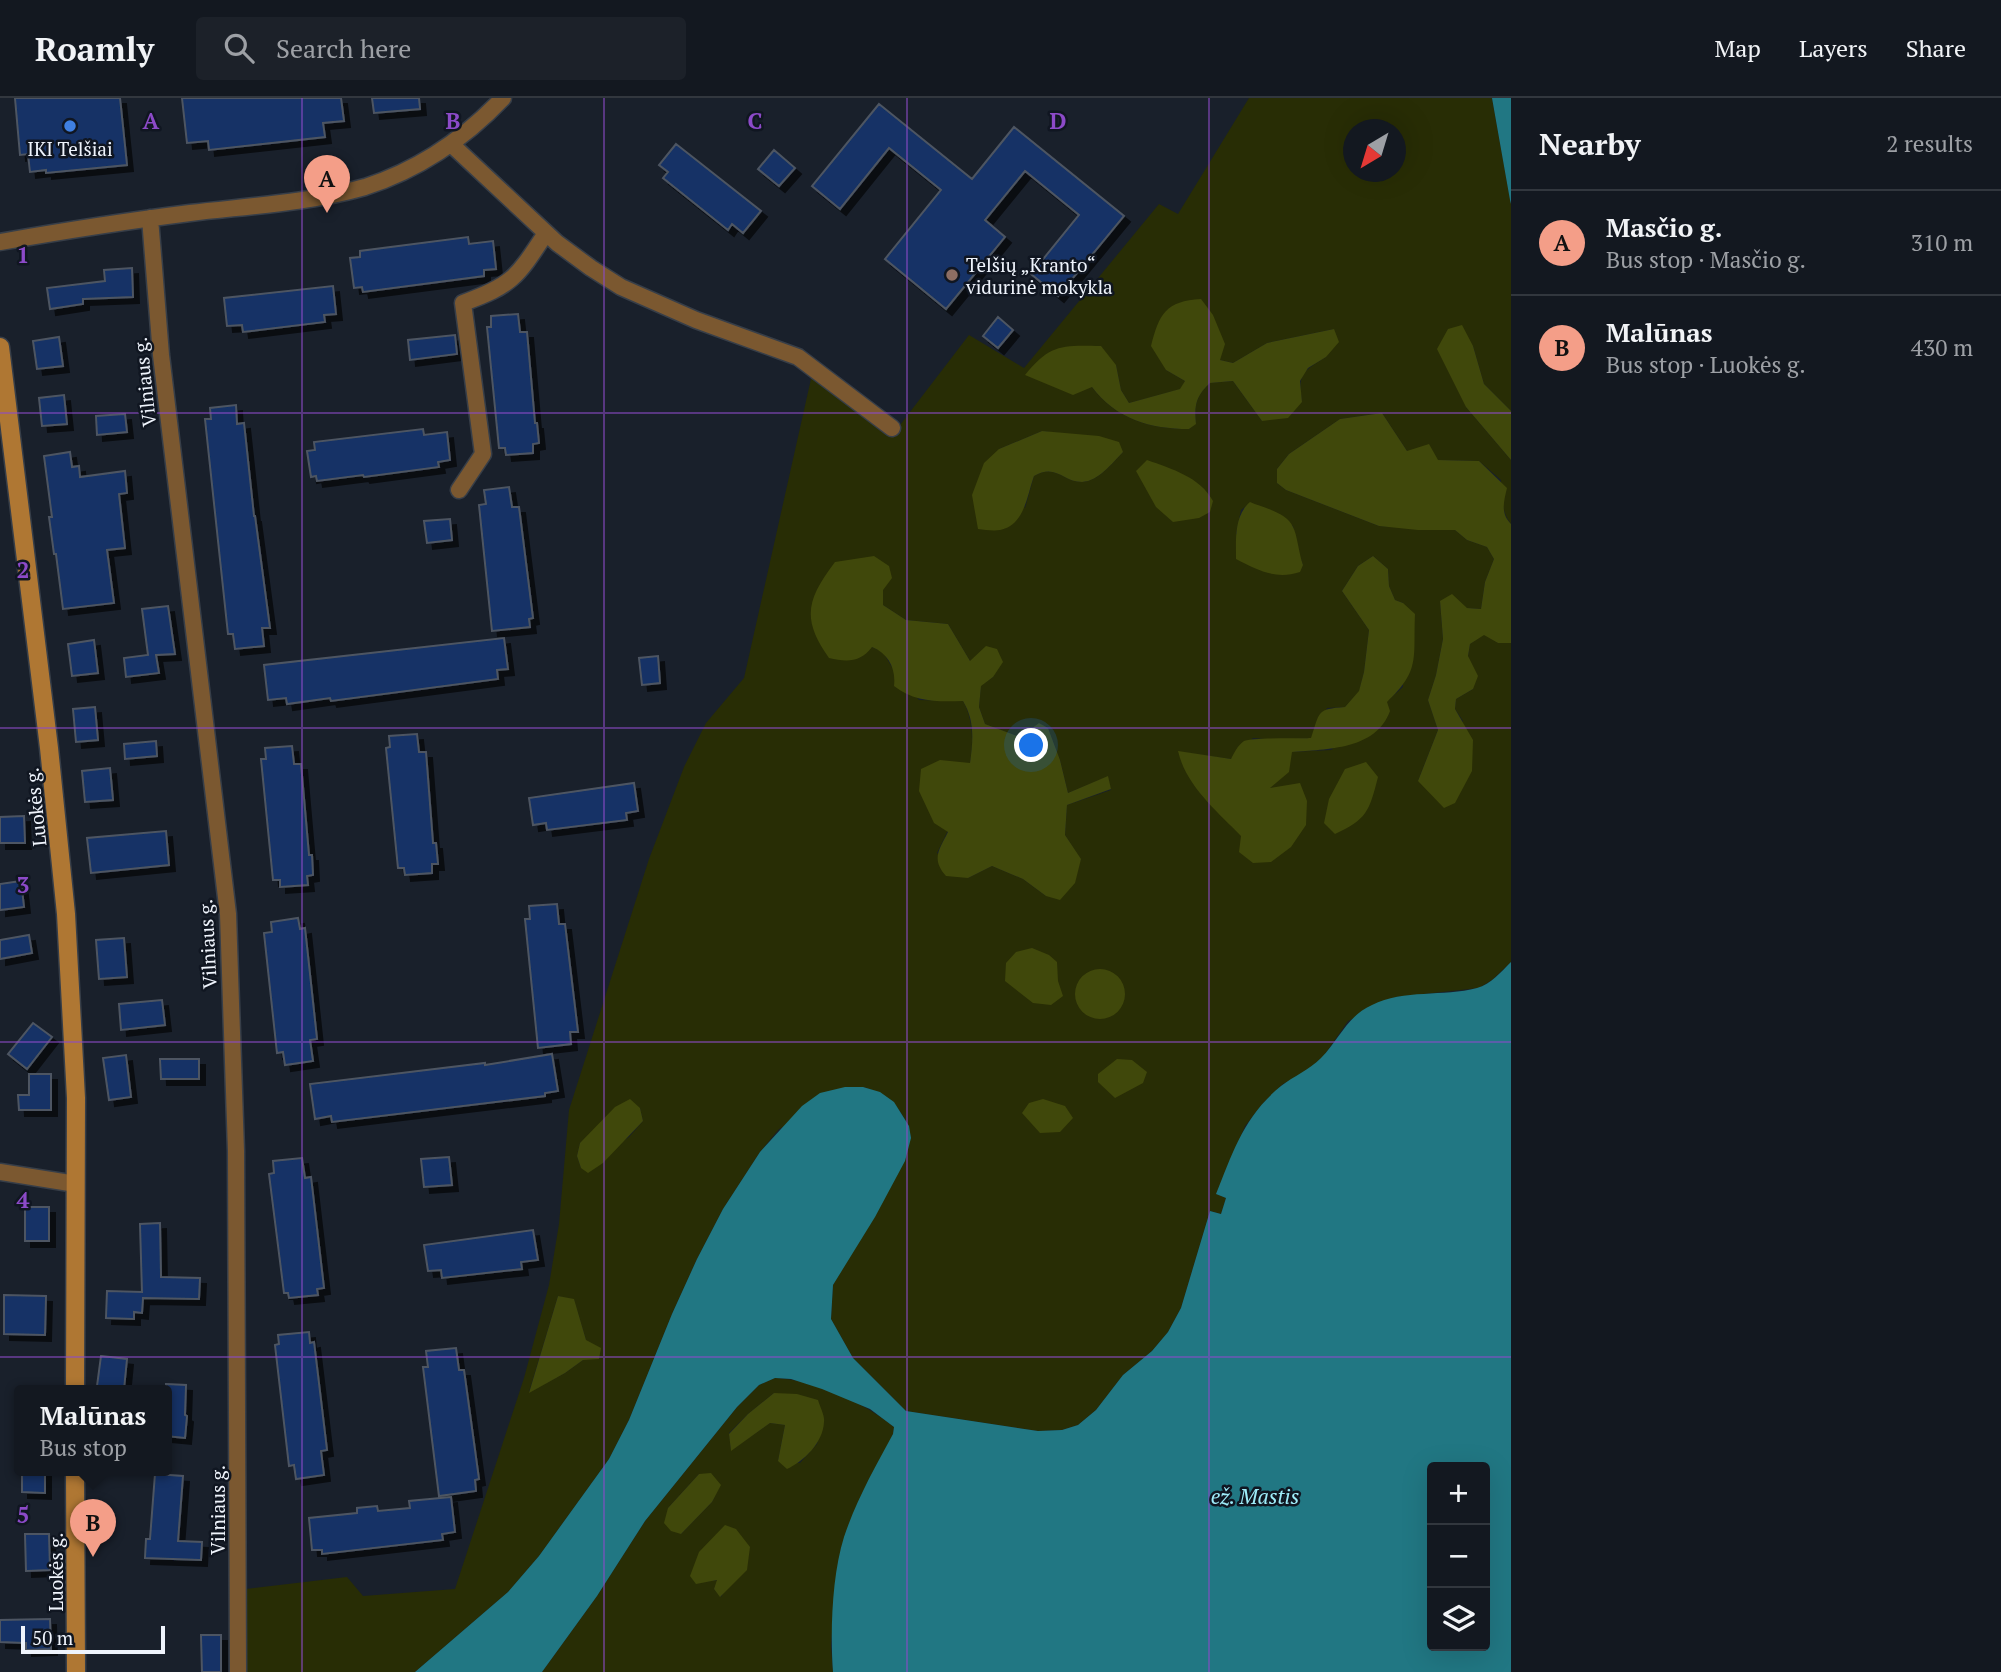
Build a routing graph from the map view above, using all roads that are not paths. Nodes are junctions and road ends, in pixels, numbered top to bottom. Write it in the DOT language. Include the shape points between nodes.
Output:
graph roads {
  1 [pos="503,98"];
  2 [pos="452,145"];
  3 [pos="150,218"];
  4 [pos="546,233"];
  5 [pos="0,242"];
  6 [pos="0,347"];
  7 [pos="892,428"];
  8 [pos="459,490"];
  9 [pos="0,1172"];
  10 [pos="76,1184"];
  11 [pos="75,1385"];
  12 [pos="75,1476"];
  13 [pos="76,1672"];
  14 [pos="238,1672"];
  1 -- 2 [label="street"];
  2 -- 3 [label="street" via="356,189"];
  2 -- 4 [label="street"];
  3 -- 5 [label="street"];
  3 -- 14 [label="street, Vilniaus g." via="161,355 228,914 236,1151"];
  4 -- 7 [label="street" via="621,286 696,320 798,357"];
  4 -- 8 [label="street" via="512,281 463,303 483,454"];
  6 -- 10 [label="main road, Luokės g." via="61,847 74,1060"];
  9 -- 10 [label="street"];
  10 -- 11 [label="main road, Luokės g."];
  12 -- 13 [label="main road, Luokės g."];
}
